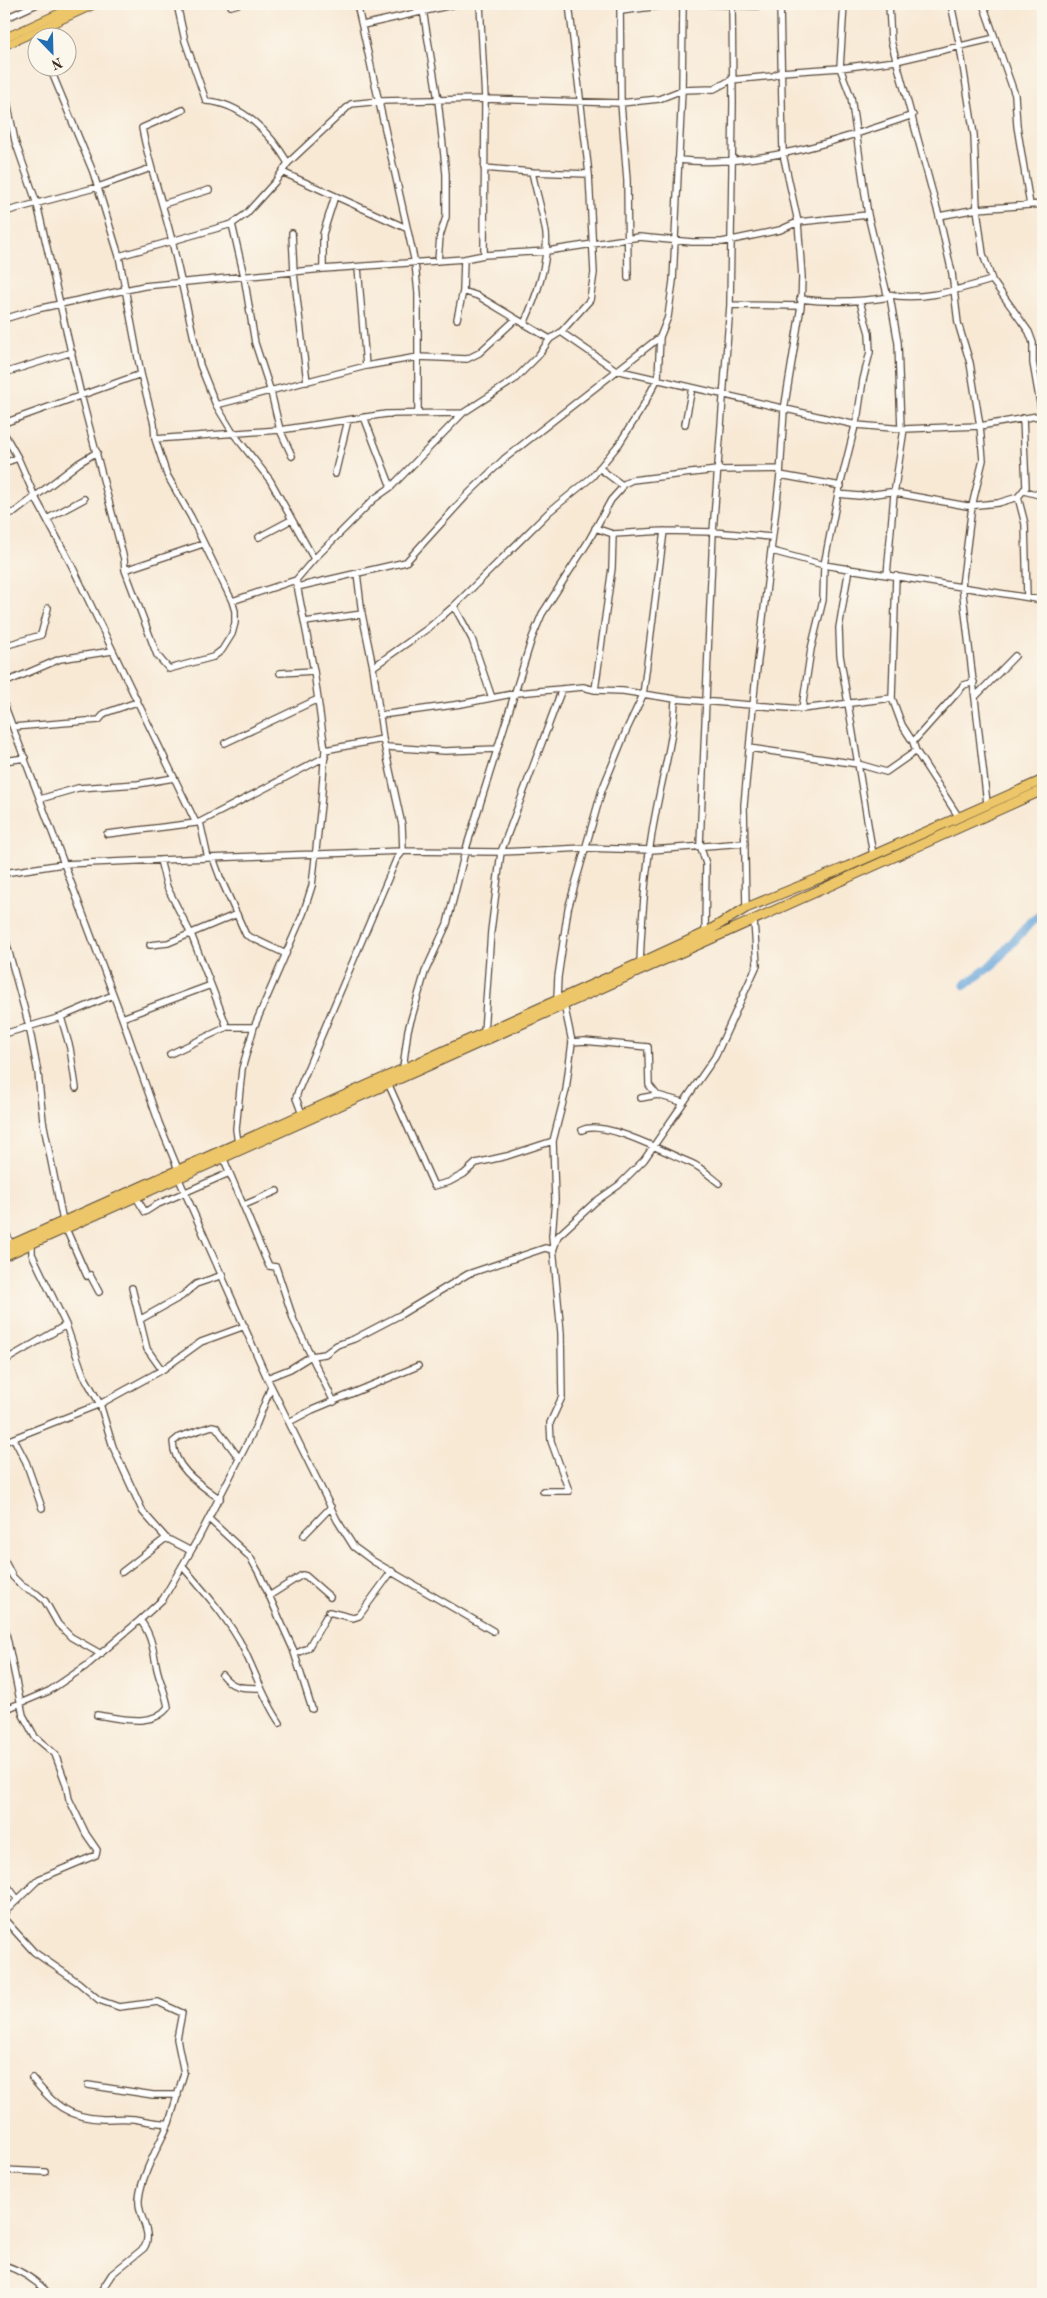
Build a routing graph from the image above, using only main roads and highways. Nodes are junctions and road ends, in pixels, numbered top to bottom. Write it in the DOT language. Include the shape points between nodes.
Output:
graph roads {
  1 [pos="79,4"];
  2 [pos="96,4"];
  3 [pos="50,28"];
  4 [pos="4,38"];
  5 [pos="28,38"];
  6 [pos="4,46"];
  7 [pos="1043,780"];
  8 [pos="1043,791"];
  9 [pos="842,869"];
  10 [pos="847,879"];
  11 [pos="579,994"];
  12 [pos="561,1002"];
  13 [pos="326,1107"];
  14 [pos="178,1173"];
  15 [pos="65,1225"];
  16 [pos="7,1247"];
  17 [pos="4,1256"];
  1 -- 4 [label="main road"];
  2 -- 3 [label="main road"];
  5 -- 6 [label="main road"];
  7 -- 9 [label="highway"];
  8 -- 10 [label="highway"];
  9 -- 10 [label="highway"];
  9 -- 11 [label="highway" via="746,908 705,933"];
  10 -- 11 [label="highway"];
  11 -- 12 [label="highway"];
  12 -- 13 [label="highway" via="388,1084"];
  12 -- 13 [label="highway" via="403,1068"];
  13 -- 14 [label="highway" via="223,1157"];
  13 -- 14 [label="highway" via="302,1114"];
  14 -- 15 [label="highway"];
  14 -- 15 [label="highway" via="136,1197"];
  15 -- 16 [label="highway"];
  15 -- 17 [label="highway"];
}
